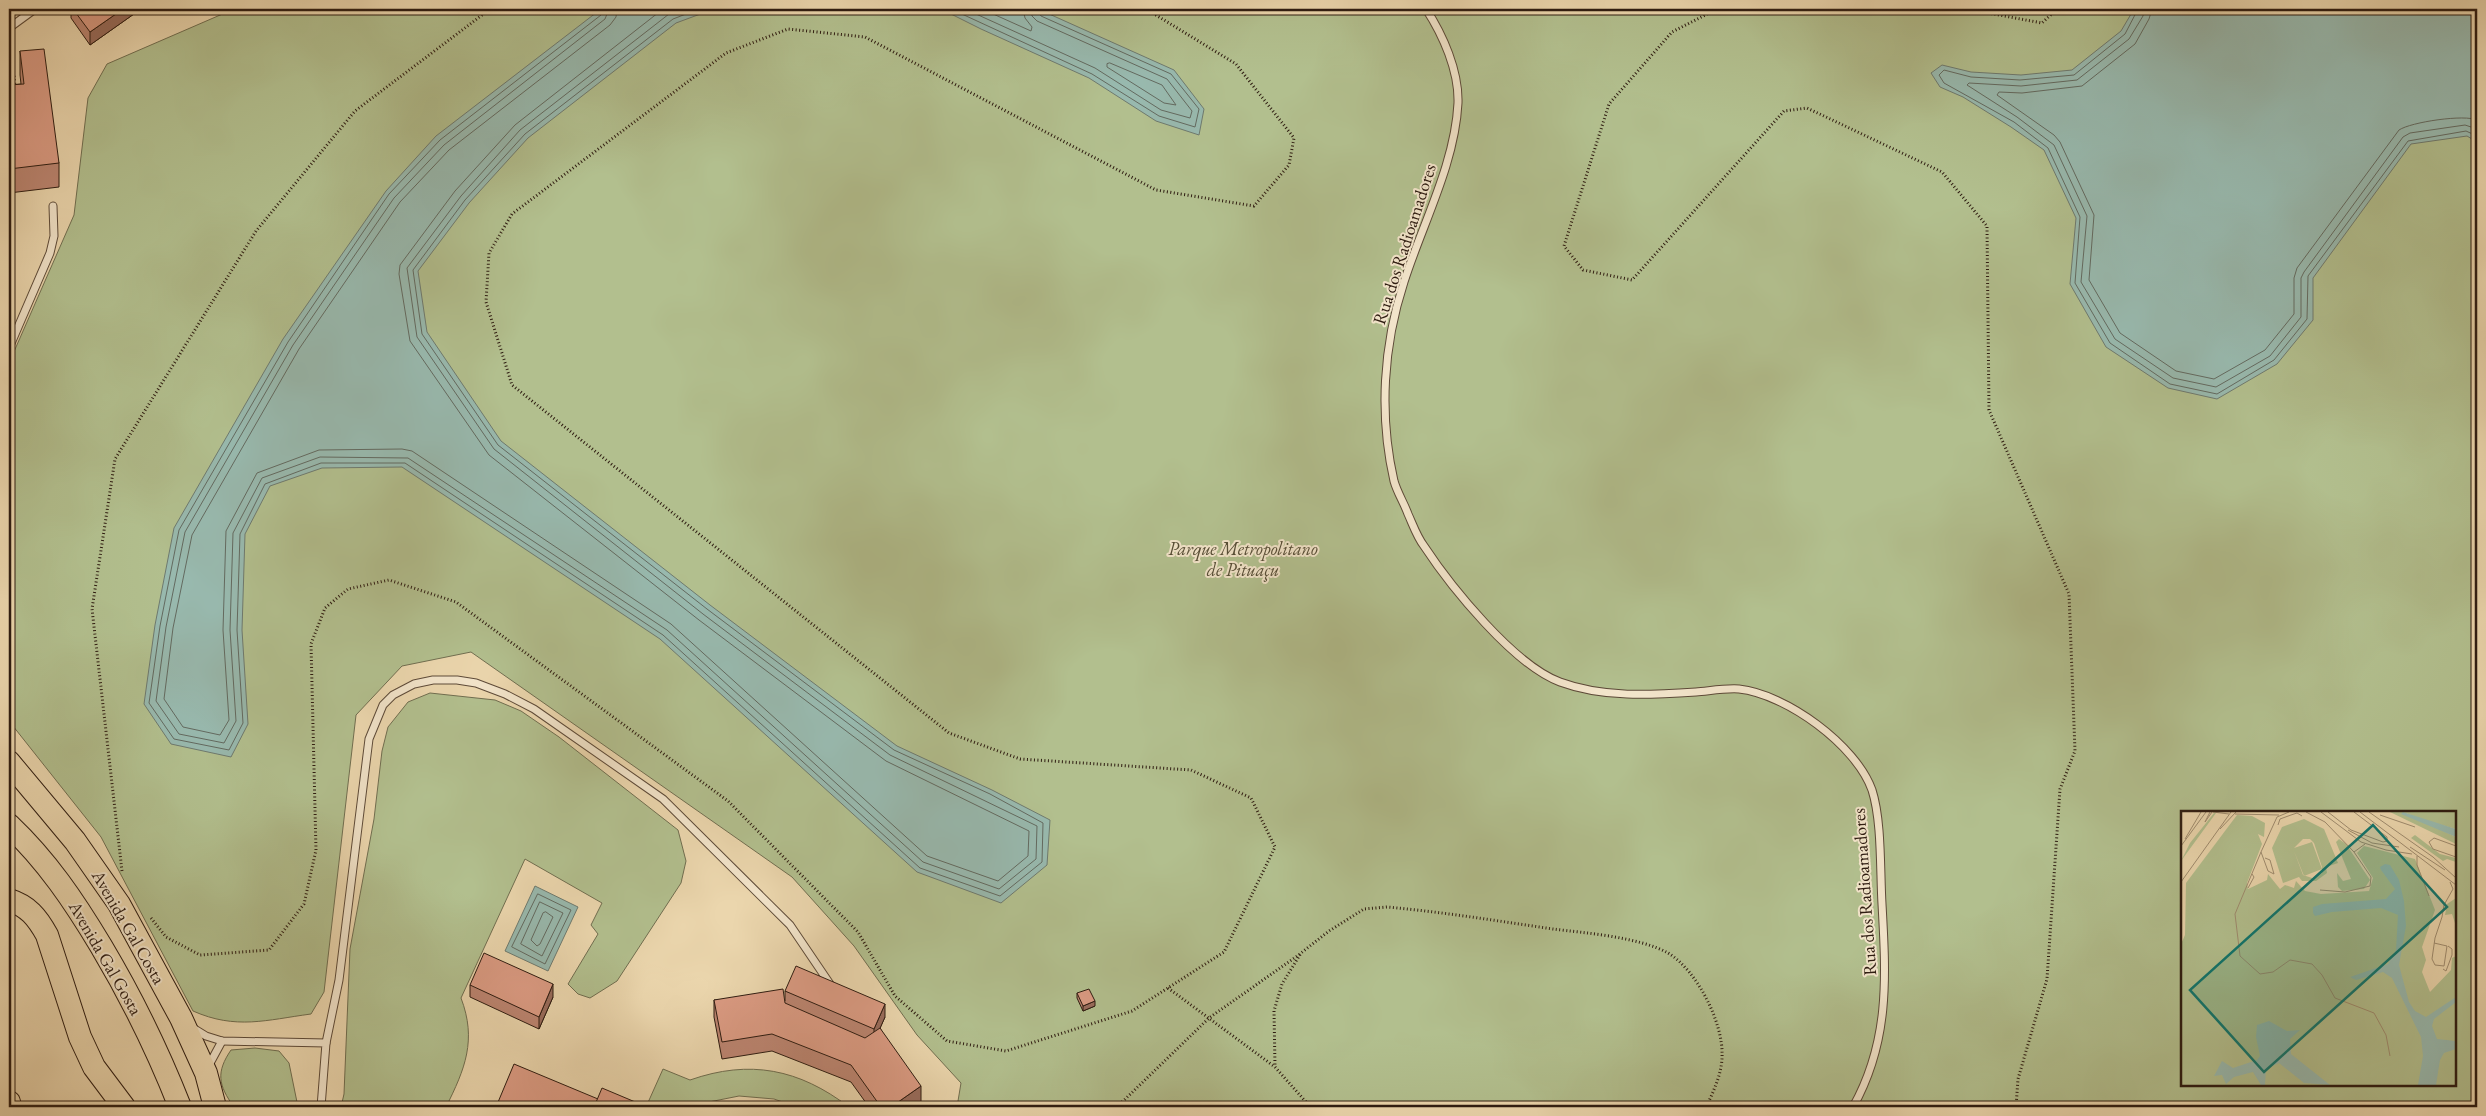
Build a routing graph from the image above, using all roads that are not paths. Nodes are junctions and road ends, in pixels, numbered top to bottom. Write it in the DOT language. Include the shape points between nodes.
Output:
graph roads {
  1 [pos="35,9"];
  2 [pos="1426,9"];
  3 [pos="9,28"];
  4 [pos="53,206"];
  5 [pos="9,348"];
  6 [pos="10,763"];
  7 [pos="9,825"];
  8 [pos="9,900"];
  9 [pos="834,989"];
  10 [pos="181,1018"];
  11 [pos="222,1041"];
  12 [pos="326,1043"];
  13 [pos="206,1073"];
  14 [pos="9,1102"];
  15 [pos="10,1107"];
  16 [pos="124,1107"];
  17 [pos="180,1107"];
  18 [pos="215,1107"];
  19 [pos="322,1107"];
  20 [pos="1854,1107"];
  1 -- 3 [label="lane"];
  2 -- 20 [label="lane, Rua dos Radioamadores" via="1454,68 1458,102 1451,144 1404,281 1390,335 1385,412 1395,483 1422,544 1465,600 1531,667 1559,682 1595,691 1656,694 1739,689 1780,701 1817,724 1859,764 1872,791 1879,835 1886,978 1882,1028 1867,1083"];
  4 -- 5 [label="lane" via="54,236 50,253"];
  6 -- 10 [label="main road, Avenida Gal Costa" via="75,840 99,874 119,904"];
  7 -- 17 [label="main road, Avenida Gal Gosta" via="33,848 69,892 129,994 163,1062"];
  8 -- 16 [label="main road" via="31,911 40,922 80,1037 94,1067"];
  9 -- 12 [label="lane" via="790,925 663,799 512,697 476,683 433,680 414,684 393,695 383,705 369,738 339,980"];
  10 -- 11 [label="lane" via="198,1032"];
  10 -- 13 [label="main road, Avenida Gal Costa"];
  11 -- 12 [label="lane"];
  11 -- 13 [label="lane"];
  12 -- 19 [label="lane"];
  13 -- 18 [label="main road, Avenida Gal Costa"];
  14 -- 15 [label="main road"];
}
